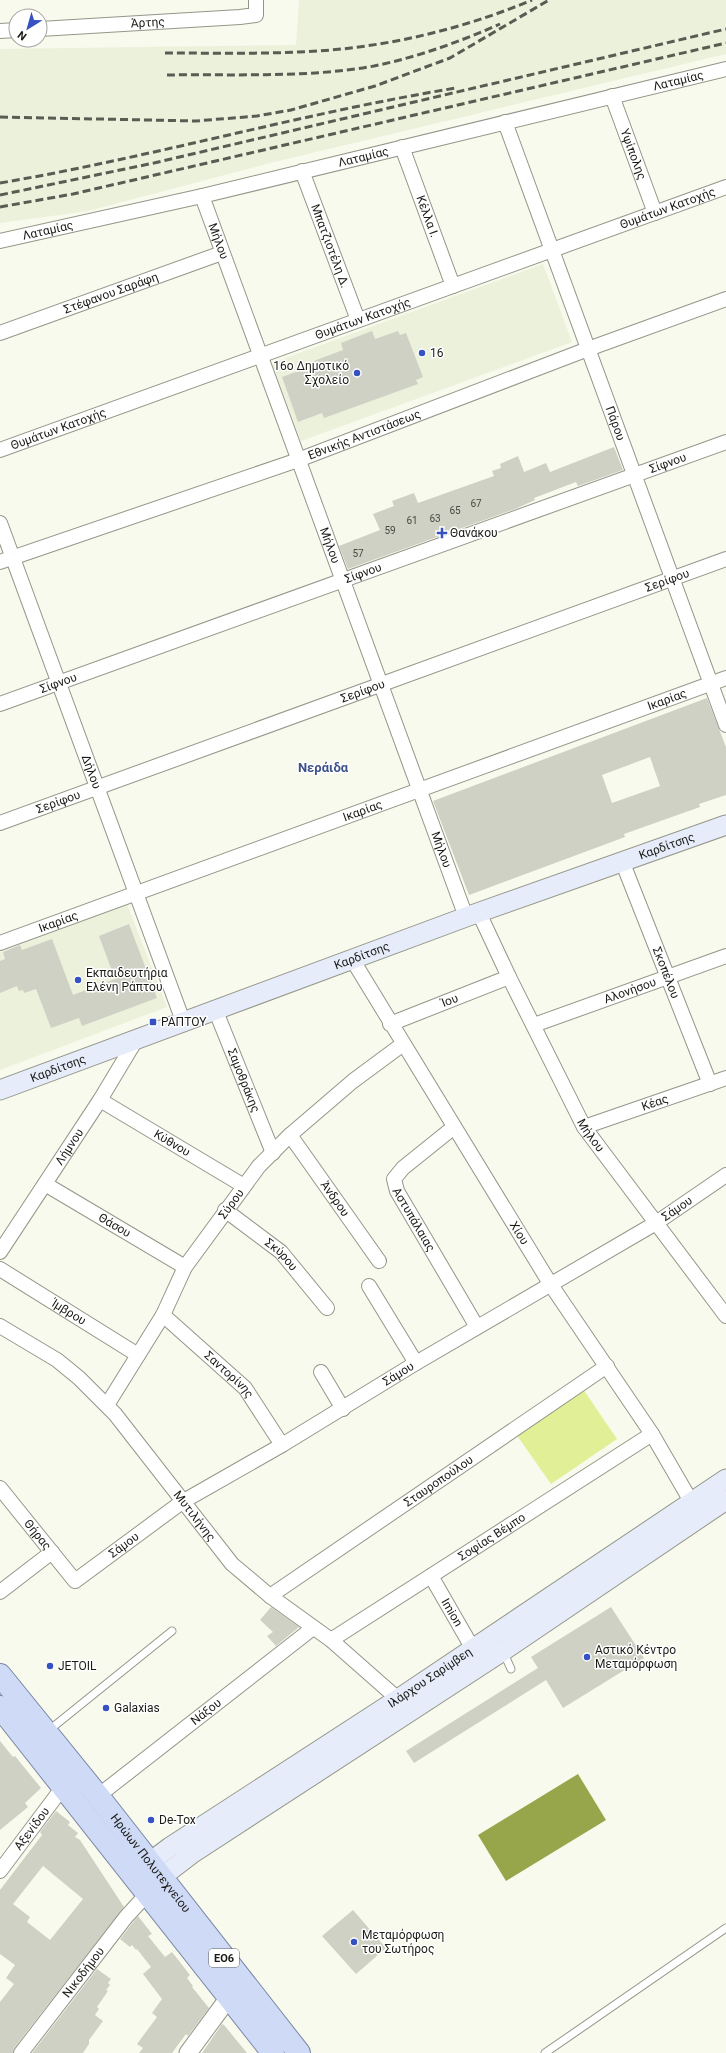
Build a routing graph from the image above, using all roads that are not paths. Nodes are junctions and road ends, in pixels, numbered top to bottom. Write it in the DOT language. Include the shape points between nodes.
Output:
graph roads {
  1 [pos="256,0"];
  2 [pos="48,28"];
  3 [pos="726,69"];
  4 [pos="612,96"];
  5 [pos="505,122"];
  6 [pos="402,147"];
  7 [pos="302,171"];
  8 [pos="726,187"];
  9 [pos="202,196"];
  10 [pos="655,213"];
  11 [pos="0,241"];
  12 [pos="552,250"];
  13 [pos="222,252"];
  14 [pos="453,286"];
  15 [pos="726,299"];
  16 [pos="358,320"];
  17 [pos="0,333"];
  18 [pos="588,349"];
  19 [pos="260,356"];
  20 [pos="726,442"];
  21 [pos="0,450"];
  22 [pos="298,460"];
  23 [pos="635,475"];
  24 [pos="0,523"];
  25 [pos="726,559"];
  26 [pos="6,560"];
  27 [pos="672,578"];
  28 [pos="343,581"];
  29 [pos="726,678"];
  30 [pos="59,683"];
  31 [pos="381,684"];
  32 [pos="711,684"];
  33 [pos="0,704"];
  34 [pos="726,725"];
  35 [pos="97,788"];
  36 [pos="419,790"];
  37 [pos="0,823"];
  38 [pos="726,825"];
  39 [pos="622,861"];
  40 [pos="136,893"];
  41 [pos="473,915"];
  42 [pos="0,943"];
  43 [pos="726,956"];
  44 [pos="352,959"];
  45 [pos="509,977"];
  46 [pos="670,977"];
  47 [pos="215,1009"];
  48 [pos="183,1021"];
  49 [pos="390,1024"];
  50 [pos="534,1025"];
  51 [pos="136,1040"];
  52 [pos="403,1044"];
  53 [pos="726,1078"];
  54 [pos="710,1084"];
  55 [pos="0,1090"];
  56 [pos="100,1100"];
  57 [pos="454,1127"];
  58 [pos="584,1127"];
  59 [pos="290,1135"];
  60 [pos="273,1153"];
  61 [pos="726,1175"];
  62 [pos="44,1184"];
  63 [pos="244,1186"];
  64 [pos="226,1210"];
  65 [pos="656,1223"];
  66 [pos="0,1252"];
  67 [pos="379,1261"];
  68 [pos="185,1268"];
  69 [pos="0,1269"];
  70 [pos="551,1285"];
  71 [pos="370,1286"];
  72 [pos="327,1308"];
  73 [pos="163,1315"];
  74 [pos="726,1316"];
  75 [pos="0,1326"];
  76 [pos="476,1328"];
  77 [pos="138,1355"];
  78 [pos="416,1363"];
  79 [pos="607,1366"];
  80 [pos="321,1372"];
  81 [pos="107,1404"];
  82 [pos="343,1410"];
  83 [pos="652,1434"];
  84 [pos="282,1446"];
  85 [pos="726,1479"];
  86 [pos="0,1488"];
  87 [pos="726,1500"];
  88 [pos="182,1502"];
  89 [pos="692,1503"];
  90 [pos="52,1552"];
  91 [pos="432,1576"];
  92 [pos="75,1581"];
  93 [pos="0,1592"];
  94 [pos="270,1596"];
  95 [pos="313,1628"];
  96 [pos="172,1631"];
  97 [pos="331,1640"];
  98 [pos="474,1649"];
  99 [pos="503,1651"];
  100 [pos="511,1669"];
  101 [pos="0,1675"];
  102 [pos="398,1699"];
  103 [pos="0,1707"];
  104 [pos="46,1732"];
  105 [pos="63,1787"];
  106 [pos="98,1796"];
  107 [pos="0,1870"];
  108 [pos="149,1878"];
  109 [pos="726,1928"];
  110 [pos="230,1996"];
  111 [pos="21,2053"];
  112 [pos="188,2053"];
  113 [pos="273,2053"];
  114 [pos="300,2053"];
  115 [pos="545,2053"];
  1 -- 2 [label="street, Άρτης" via="256,14"];
  3 -- 4 [label="street, Λαταμίας"];
  4 -- 5 [label="street, Λαταμίας"];
  4 -- 10 [label="street, Υψίπολης"];
  5 -- 6 [label="street, Λαταμίας"];
  5 -- 12 [label="street, Πάρου"];
  6 -- 7 [label="street, Λαταμίας"];
  6 -- 14 [label="street, Κέλλα Ι."];
  7 -- 9 [label="street, Λαταμίας"];
  7 -- 16 [label="street, Μπατζιοτέλη Δ."];
  8 -- 10 [label="street, Θυμάτων Κατοχής"];
  9 -- 11 [label="street, Λαταμίας"];
  9 -- 13 [label="street, Μήλου"];
  10 -- 12 [label="street, Θυμάτων Κατοχής"];
  12 -- 14 [label="street, Θυμάτων Κατοχής"];
  12 -- 18 [label="street, Πάρου"];
  13 -- 17 [label="street, Στέφανου Σαράφη"];
  13 -- 19 [label="street, Μήλου"];
  14 -- 16 [label="street, Θυμάτων Κατοχής"];
  15 -- 18 [label="street, Εθνικής Αντιστάσεως"];
  16 -- 19 [label="street, Θυμάτων Κατοχής"];
  18 -- 22 [label="street, Εθνικής Αντιστάσεως"];
  18 -- 23 [label="street, Πάρου"];
  19 -- 21 [label="street, Θυμάτων Κατοχής"];
  19 -- 22 [label="street, Μήλου"];
  20 -- 23 [label="street, Σίφνου"];
  22 -- 26 [label="street, Εθνικής Αντιστάσεως"];
  22 -- 28 [label="street, Μήλου"];
  23 -- 27 [label="street, Πάρου"];
  23 -- 28 [label="street, Σίφνου"];
  24 -- 26 [label="street, Δήλου"];
  25 -- 27 [label="street, Σερίφου"];
  26 -- 30 [label="street, Δήλου"];
  27 -- 31 [label="street, Σερίφου"];
  27 -- 32 [label="street, Πάρου"];
  28 -- 30 [label="street, Σίφνου"];
  28 -- 31 [label="street, Μήλου"];
  29 -- 32 [label="street, Ικαρίας"];
  30 -- 33 [label="street, Σίφνου"];
  30 -- 35 [label="street, Δήλου"];
  31 -- 35 [label="street, Σερίφου"];
  31 -- 36 [label="street, Μήλου"];
  32 -- 34 [label="street, Πάρου"];
  32 -- 36 [label="street, Ικαρίας"];
  35 -- 37 [label="street, Σερίφου"];
  35 -- 40 [label="street, Δήλου"];
  36 -- 40 [label="street, Ικαρίας"];
  36 -- 41 [label="street, Μήλου"];
  38 -- 39 [label="main road, Καρδίτσης"];
  39 -- 41 [label="main road, Καρδίτσης"];
  39 -- 46 [label="street, Σκοπέλου"];
  40 -- 42 [label="street, Ικαρίας"];
  40 -- 48 [label="street, Δήλου"];
  41 -- 44 [label="main road, Καρδίτσης"];
  41 -- 45 [label="street, Μήλου"];
  43 -- 46 [label="street, Αλονήσου"];
  44 -- 47 [label="main road, Καρδίτσης"];
  44 -- 49 [label="street, Χίου"];
  45 -- 49 [label="street, Ίου"];
  45 -- 50 [label="street, Μήλου"];
  46 -- 50 [label="street, Αλονήσου"];
  46 -- 54 [label="street, Σκοπέλου"];
  47 -- 48 [label="main road, Καρδίτσης"];
  47 -- 60 [label="street, Σαμοθράκης"];
  48 -- 51 [label="main road, Καρδίτσης"];
  49 -- 52 [label="street, Χίου"];
  50 -- 58 [label="street, Μήλου"];
  51 -- 55 [label="main road, Καρδίτσης"];
  51 -- 56 [label="street, Λήμνου"];
  52 -- 57 [label="street, Χίου"];
  52 -- 59 [label="street, Σύρου" via="353,1081"];
  53 -- 54 [label="street, Κέας"];
  54 -- 58 [label="street, Κέας"];
  56 -- 62 [label="street, Λήμνου"];
  56 -- 63 [label="street, Κύθνου"];
  57 -- 70 [label="street, Χίου"];
  57 -- 76 [label="street, Αστυπάλαιας" via="403,1168 394,1179 397,1191"];
  58 -- 65 [label="street, Μήλου"];
  59 -- 60 [label="street, Σύρου"];
  59 -- 67 [label="street, Άνδρου"];
  60 -- 63 [label="street, Σύρου"];
  61 -- 65 [label="street, Σάμου"];
  62 -- 66 [label="street, Λήμνου"];
  62 -- 68 [label="street, Θάσου"];
  63 -- 64 [label="street, Σύρου"];
  64 -- 68 [label="street, Σύρου"];
  64 -- 72 [label="street, Σκύρου" via="281,1252"];
  65 -- 70 [label="street, Σάμου"];
  65 -- 74 [label="street, Μήλου"];
  68 -- 73 [label="street, Σύρου"];
  69 -- 77 [label="street, Ίμβρου"];
  70 -- 76 [label="street, Σάμου"];
  70 -- 79 [label="street, Χίου"];
  71 -- 78 [label="street"];
  73 -- 77 [label="street, Σύρου"];
  73 -- 84 [label="street, Σαντορίνης" via="245,1388"];
  75 -- 81 [label="street, Μυτιλήνης" via="57,1360"];
  76 -- 78 [label="street, Σάμου"];
  77 -- 81 [label="street, Σύρου"];
  78 -- 82 [label="street, Σάμου"];
  79 -- 83 [label="street, Χίου"];
  79 -- 94 [label="street, Σταυροπούλου"];
  80 -- 82 [label="street"];
  81 -- 88 [label="street, Μυτιλήνης"];
  82 -- 84 [label="street, Σάμου"];
  83 -- 89 [label="street, Χίου"];
  83 -- 91 [label="street, Σοφίας Βέμπο"];
  84 -- 88 [label="street, Σάμου"];
  85 -- 89 [label="main road, Ιλάρχου Σαρίμβεη"];
  86 -- 90 [label="street, Θήρας"];
  87 -- 99 [label="main road, Ιλάρχου Σαρίμβεη"];
  88 -- 92 [label="street, Σάμου"];
  88 -- 94 [label="street, Μυτιλήνης" via="232,1564"];
  89 -- 98 [label="main road, Ιλάρχου Σαρίμβεη"];
  90 -- 92 [label="street, Θήρας"];
  90 -- 93 [label="street"];
  91 -- 97 [label="street, Σοφίας Βέμπο"];
  91 -- 98 [label="street, Imion"];
  94 -- 95 [label="street, Μυτιλήνης"];
  95 -- 97 [label="street, Μυτιλήνης"];
  95 -- 106 [label="street, Νάξου"];
  96 -- 104 [label="lane"];
  97 -- 102 [label="street, Μυτιλήνης"];
  98 -- 102 [label="main road, Ιλάρχου Σαρίμβεη"];
  99 -- 100 [label="lane"];
  99 -- 108 [label="main road, Ιλάρχου Σαρίμβεη" via="193,1853"];
  101 -- 104 [label="main road, Ηρώων Πολυτεχνείου / ΕΟ6"];
  102 -- 108 [label="main road, Ιλάρχου Σαρίμβεη" via="170,1847"];
  103 -- 105 [label="main road, Ηρώων Πολυτεχνείου / ΕΟ6"];
  104 -- 106 [label="main road, Ηρώων Πολυτεχνείου / ΕΟ6"];
  105 -- 107 [label="street, Αξενίδου"];
  105 -- 108 [label="main road, Ηρώων Πολυτεχνείου / ΕΟ6"];
  106 -- 108 [label="main road, Ηρώων Πολυτεχνείου / ΕΟ6"];
  108 -- 110 [label="main road, Ηρώων Πολυτεχνείου / ΕΟ6"];
  108 -- 111 [label="street, Νικοδήμου" via="126,1918"];
  108 -- 114 [label="main road, Ηρώων Πολυτεχνείου / ΕΟ6"];
  109 -- 115 [label="lane"];
  110 -- 112 [label="street"];
  110 -- 113 [label="main road, Ηρώων Πολυτεχνείου / ΕΟ6"];
}
